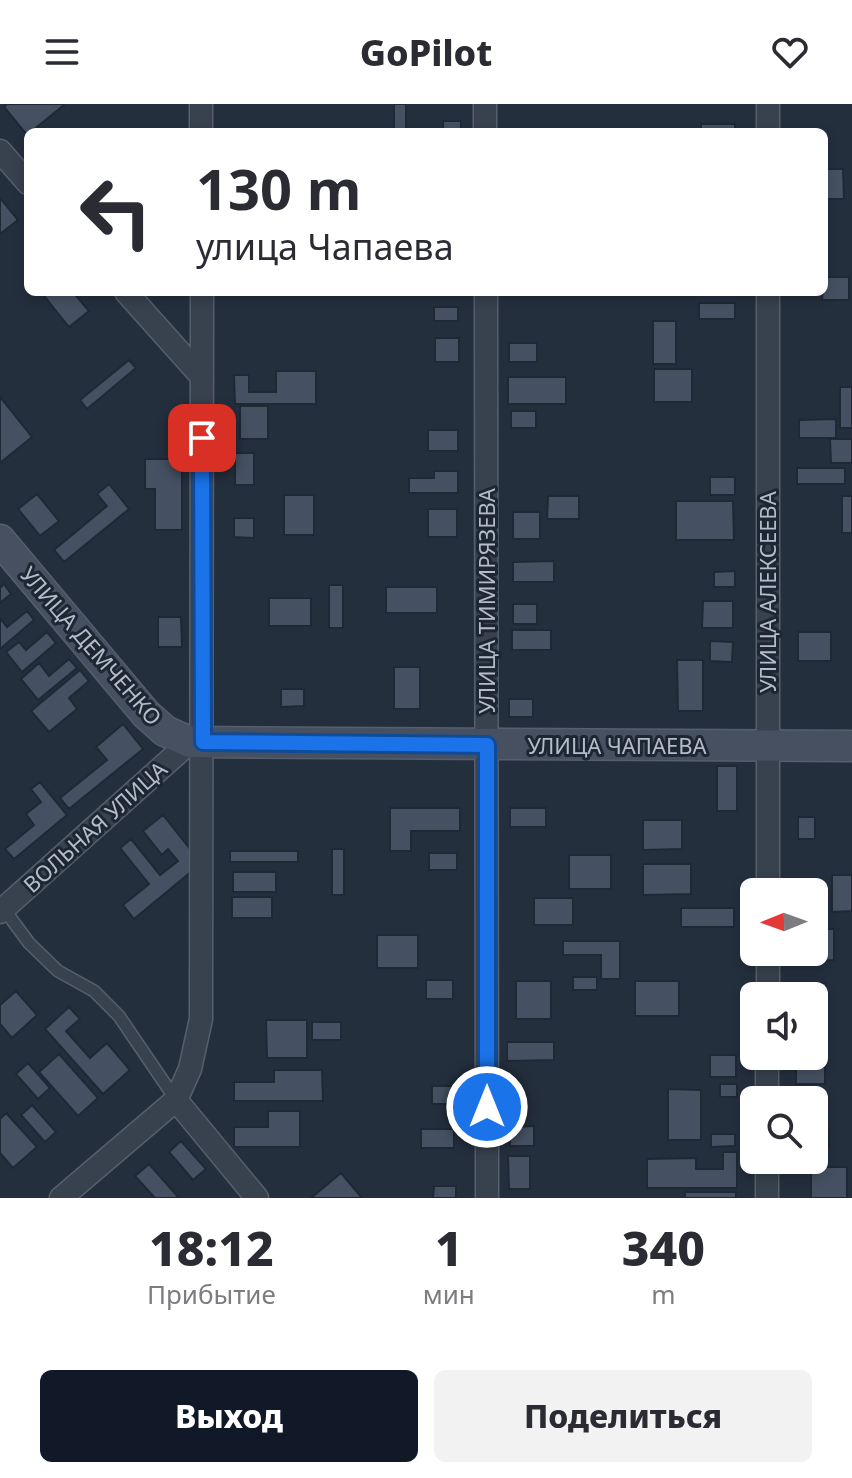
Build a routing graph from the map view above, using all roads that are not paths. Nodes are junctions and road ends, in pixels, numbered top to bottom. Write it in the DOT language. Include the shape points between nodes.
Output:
graph roads {
  1 [pos="201,104"];
  2 [pos="485,104"];
  3 [pos="768,104"];
  4 [pos="201,128"];
  5 [pos="485,128"];
  6 [pos="768,128"];
  7 [pos="0,151"];
  8 [pos="24,178"];
  9 [pos="130,296"];
  10 [pos="202,296"];
  11 [pos="486,296"];
  12 [pos="768,296"];
  13 [pos="202,377"];
  14 [pos="0,540"];
  15 [pos="197,742"];
  16 [pos="487,745"];
  17 [pos="852,746"];
  18 [pos="769,747"];
  19 [pos="768,878"];
  20 [pos="1,908"];
  21 [pos="176,1100"];
  22 [pos="767,1174"];
  23 [pos="61,1198"];
  24 [pos="257,1198"];
  25 [pos="487,1198"];
  26 [pos="767,1198"];
  1 -- 4 [label="street"];
  2 -- 5 [label="street"];
  3 -- 6 [label="street"];
  7 -- 8 [label="street"];
  9 -- 13 [label="street"];
  10 -- 13 [label="street"];
  11 -- 16 [label="street, УЛИЦА ТИМИРЯЗЕВА"];
  12 -- 18 [label="street, УЛИЦА АЛЕКСЕЕВА"];
  13 -- 15 [label="street"];
  14 -- 15 [label="street, УЛИЦА ДЕМЧЕНКО" via="146,714 165,731"];
  15 -- 16 [label="street, УЛИЦА ЧАПАЕВА"];
  15 -- 20 [label="street, ВОЛЬНАЯ УЛИЦА"];
  15 -- 21 [label="street" via="201,1019 190,1069"];
  16 -- 18 [label="street, УЛИЦА ЧАПАЕВА"];
  16 -- 25 [label="street, УЛИЦА ТИМИРЯЗЕВА"];
  17 -- 18 [label="street, УЛИЦА ЧАПАЕВА"];
  18 -- 19 [label="street, УЛИЦА АЛЕКСЕЕВА"];
  20 -- 21 [label="lane" via="58,971 94,991 119,1016"];
  21 -- 23 [label="street"];
  21 -- 24 [label="street"];
  22 -- 26 [label="street"];
}
